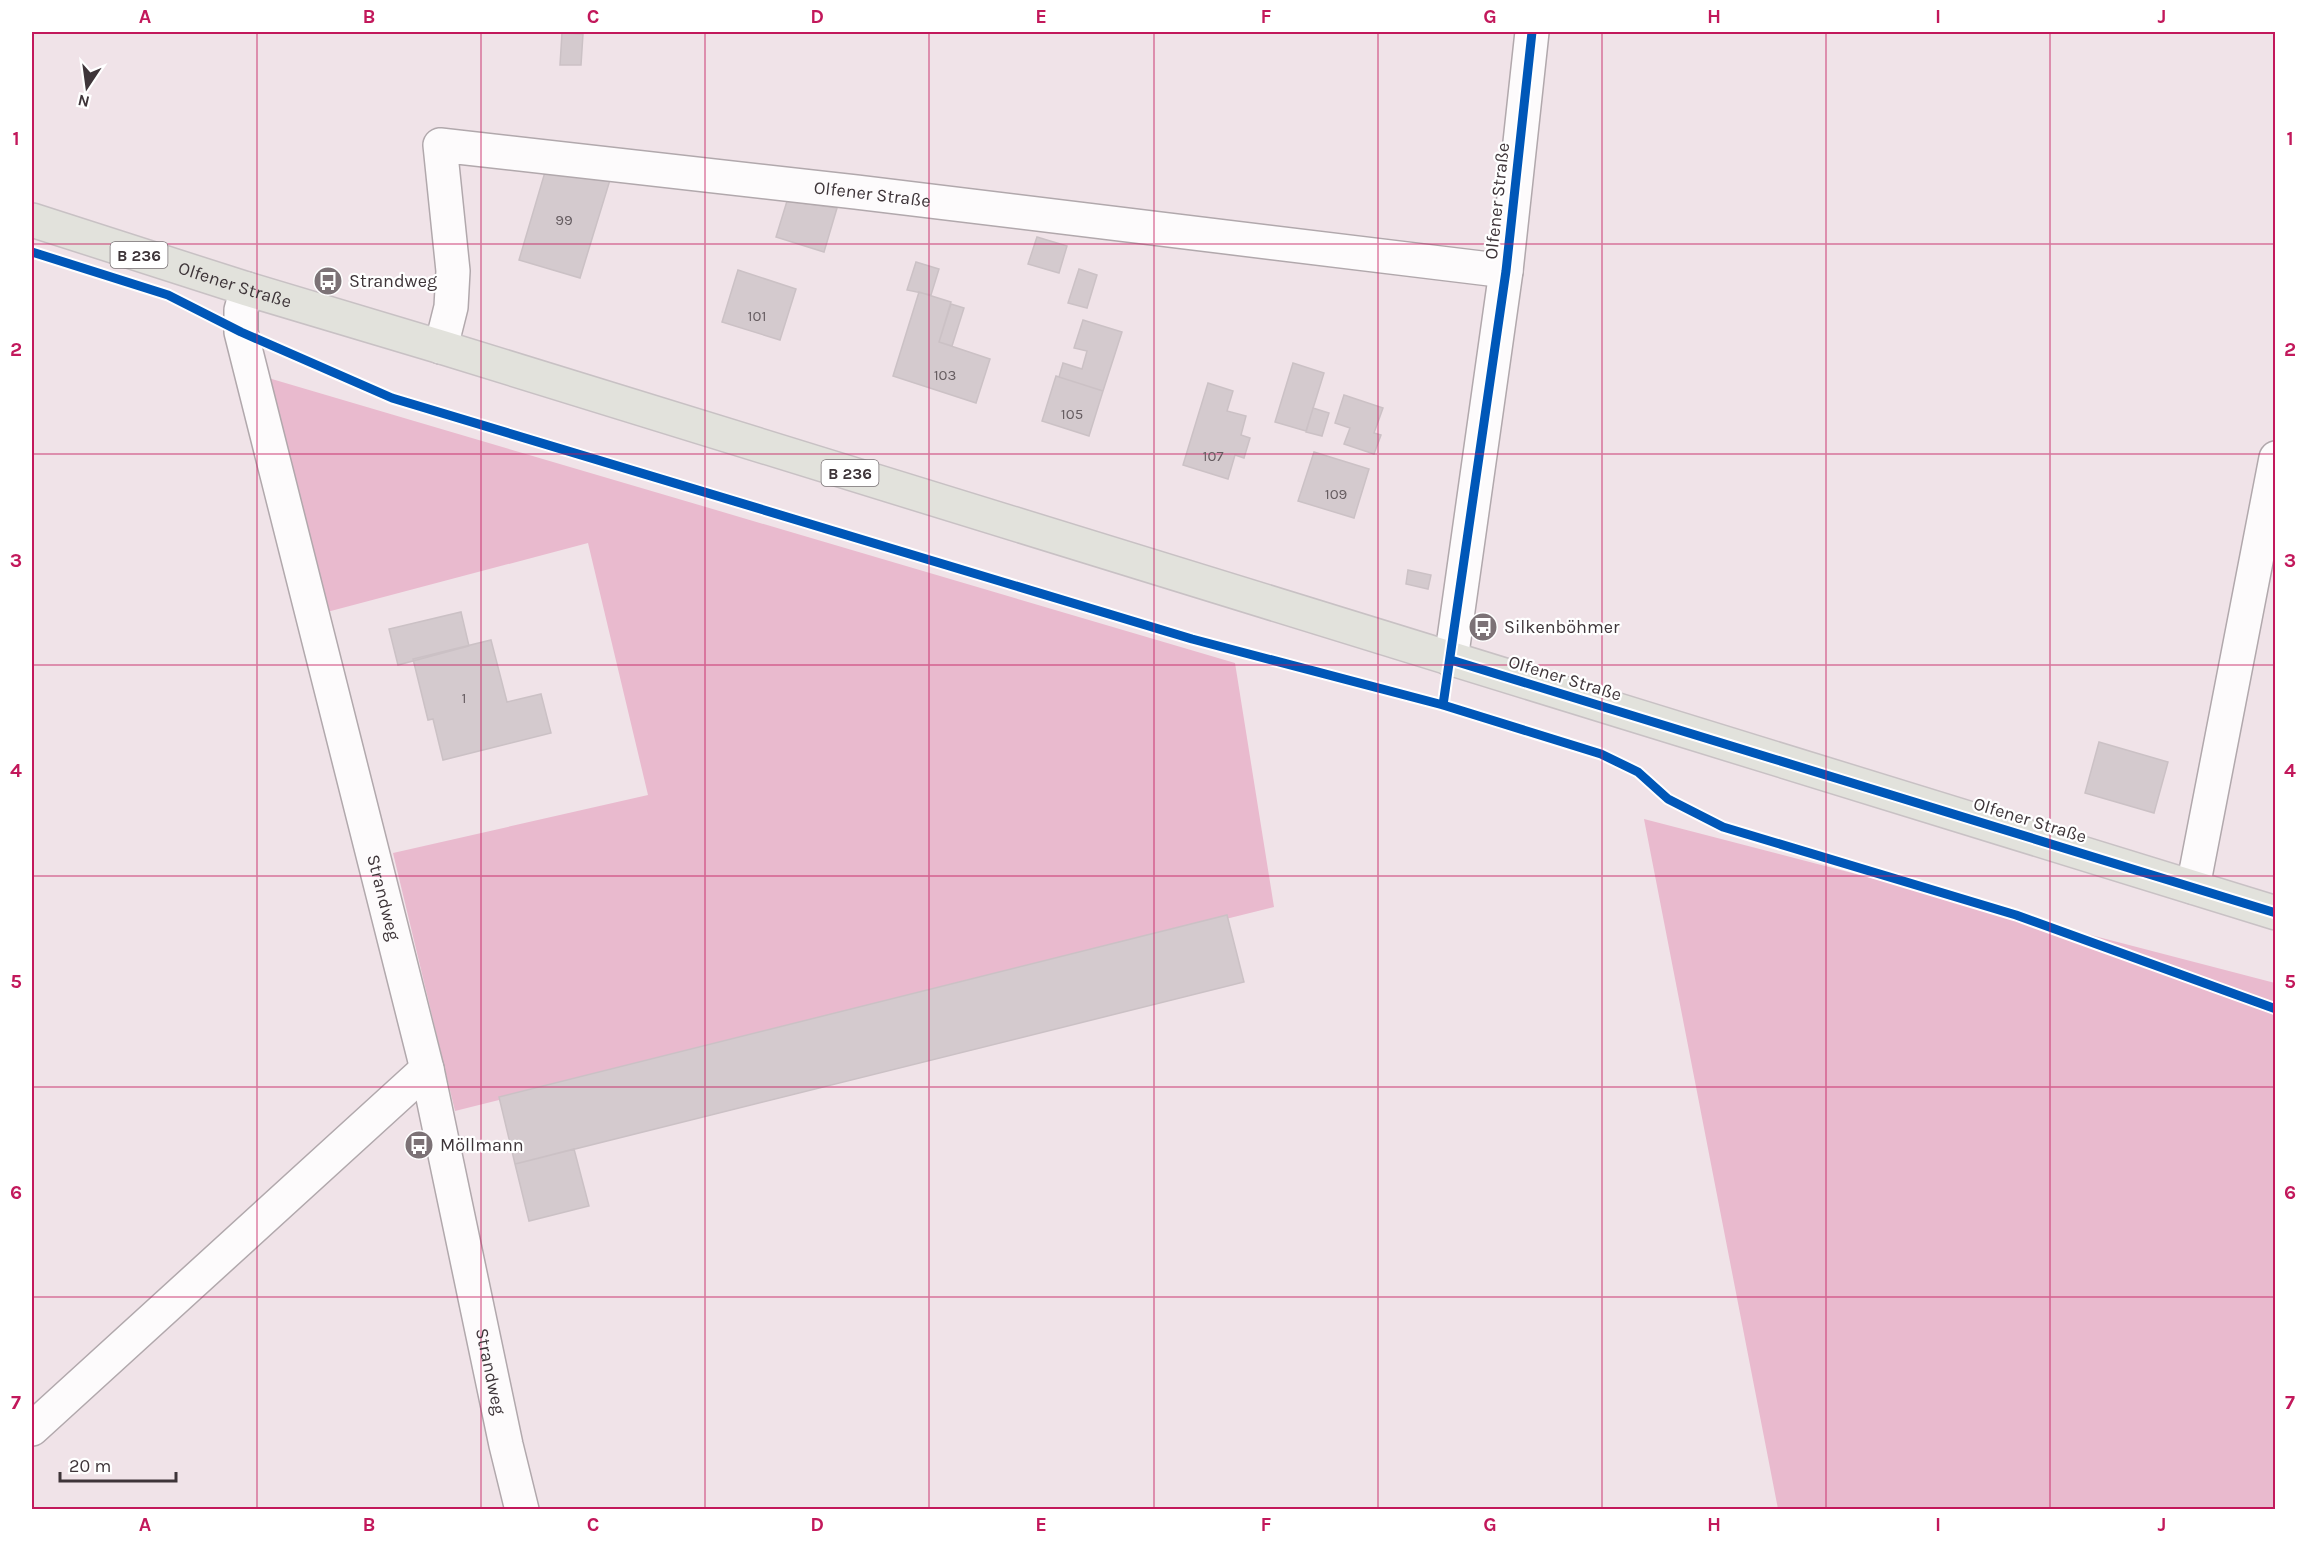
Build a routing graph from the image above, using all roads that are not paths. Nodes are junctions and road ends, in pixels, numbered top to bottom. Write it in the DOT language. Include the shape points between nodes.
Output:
graph roads {
  1 [pos="1532,32"];
  2 [pos="32,220"];
  3 [pos="1506,271"];
  4 [pos="248,289"];
  5 [pos="441,346"];
  6 [pos="2276,458"];
  7 [pos="1451,660"];
  8 [pos="2193,887"];
  9 [pos="2276,913"];
  10 [pos="427,1069"];
  11 [pos="32,1429"];
  12 [pos="522,1509"];
  1 -- 3 [label="street, Olfener Straße"];
  2 -- 4 [label="main road, Olfener Straße / B 236"];
  3 -- 5 [label="street, Olfener Straße" via="440,145 453,271 451,307"];
  3 -- 7 [label="street, Olfener Straße"];
  4 -- 5 [label="main road, Olfener Straße / B 236"];
  4 -- 10 [label="street, Strandweg" via="241,310 241,332"];
  5 -- 7 [label="main road, Olfener Straße / B 236"];
  6 -- 8 [label="street"];
  7 -- 8 [label="main road, Olfener Straße / B 236"];
  8 -- 9 [label="main road, Olfener Straße / B 236"];
  10 -- 11 [label="street"];
  10 -- 12 [label="street, Strandweg"];
}
